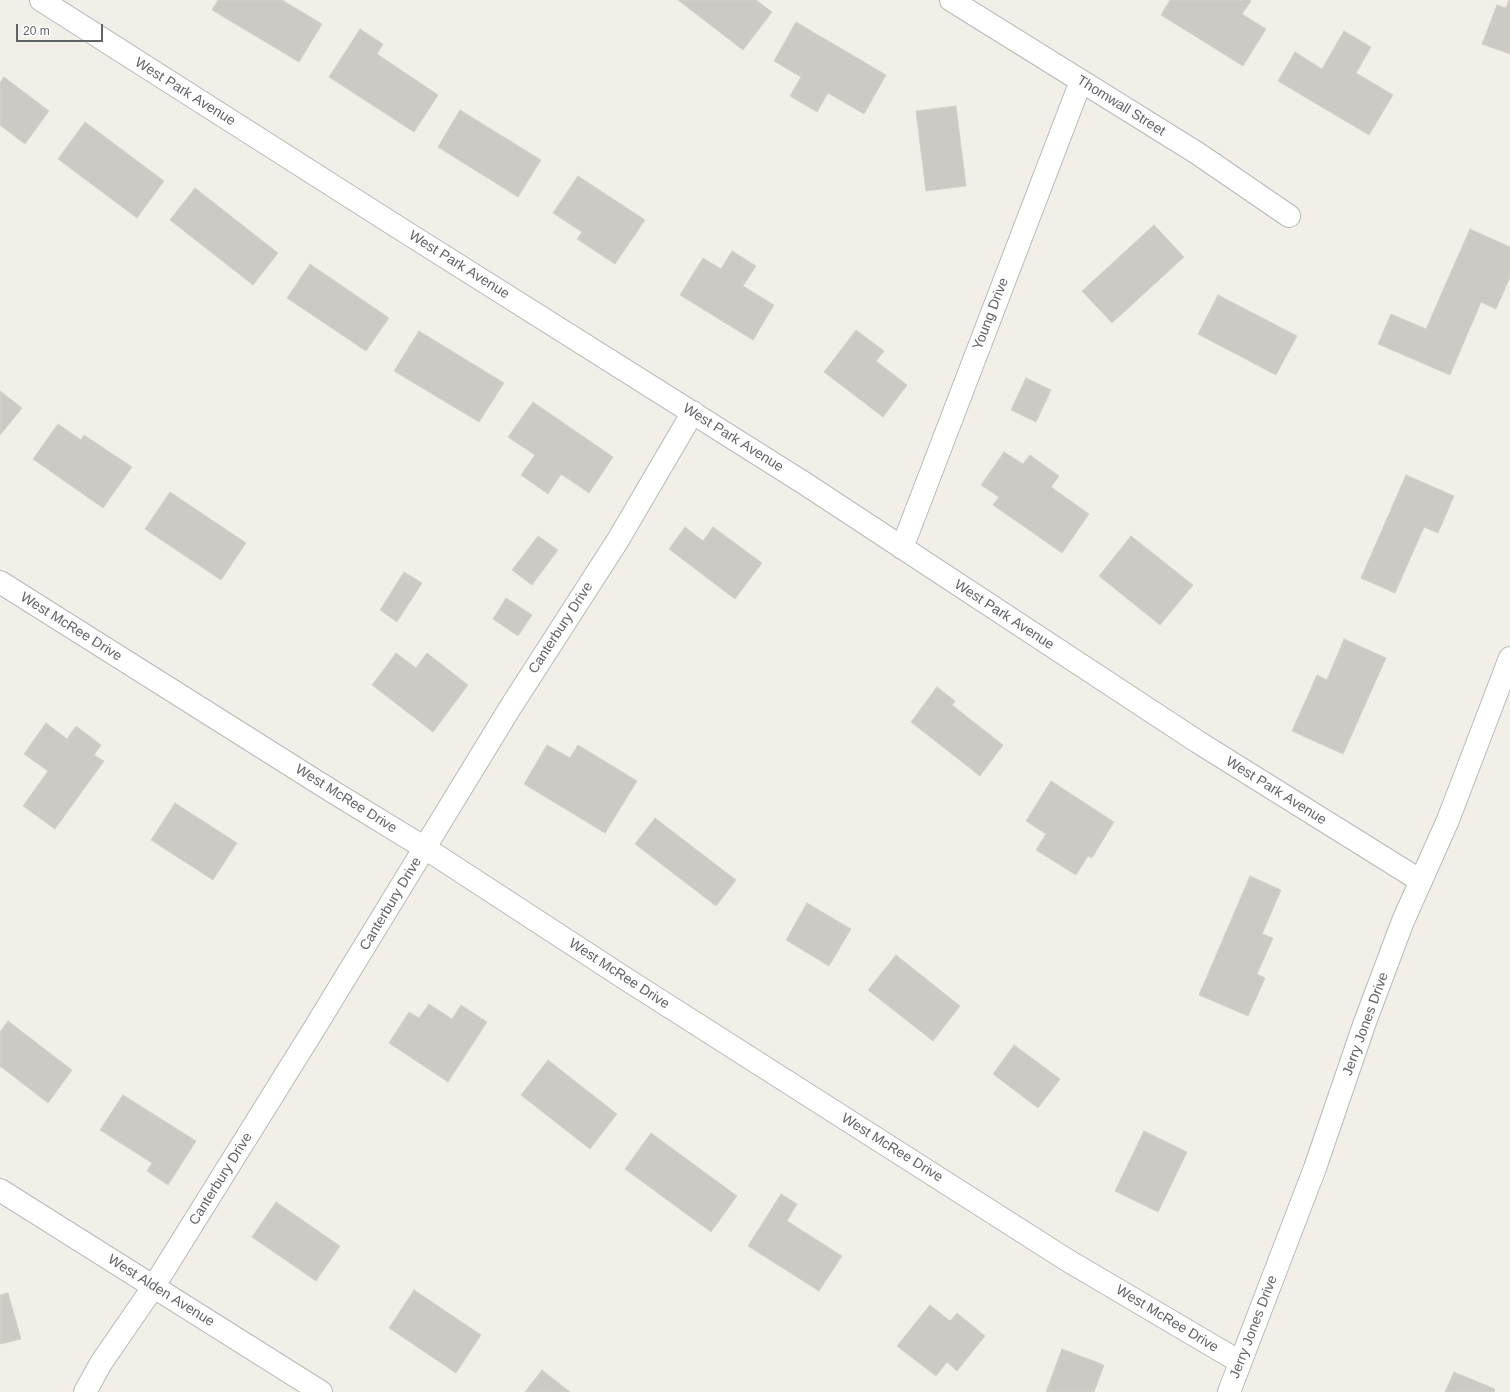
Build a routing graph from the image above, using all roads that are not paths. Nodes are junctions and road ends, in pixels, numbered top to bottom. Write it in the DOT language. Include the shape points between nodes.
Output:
graph roads {
  1 [pos="41,0"];
  2 [pos="951,0"];
  3 [pos="1081,81"];
  4 [pos="1290,216"];
  5 [pos="693,412"];
  6 [pos="902,548"];
  7 [pos="0,582"];
  8 [pos="1510,658"];
  9 [pos="425,848"];
  10 [pos="1421,881"];
  11 [pos="0,1190"];
  12 [pos="154,1286"];
  13 [pos="1240,1362"];
  14 [pos="85,1392"];
  15 [pos="321,1392"];
  16 [pos="1229,1392"];
  1 -- 5 [label="street, West Park Avenue"];
  2 -- 3 [label="street, Thomwall Street"];
  3 -- 4 [label="street, Thomwall Street" via="1197,153"];
  3 -- 6 [label="street, Young Drive"];
  5 -- 6 [label="street, West Park Avenue"];
  5 -- 9 [label="street, Canterbury Drive" via="618,540 510,708"];
  6 -- 10 [label="street, West Park Avenue" via="1198,742"];
  7 -- 9 [label="street, West McRee Drive"];
  8 -- 10 [label="street, Jerry Jones Drive" via="1448,820"];
  9 -- 12 [label="street, Canterbury Drive"];
  9 -- 13 [label="street, West McRee Drive" via="1061,1256"];
  10 -- 13 [label="street, Jerry Jones Drive" via="1403,921 1315,1168"];
  11 -- 12 [label="street, West Alden Avenue"];
  12 -- 14 [label="street, Canterbury Drive" via="101,1363"];
  12 -- 15 [label="street, West Alden Avenue"];
  13 -- 16 [label="street, Jerry Jones Drive"];
}
